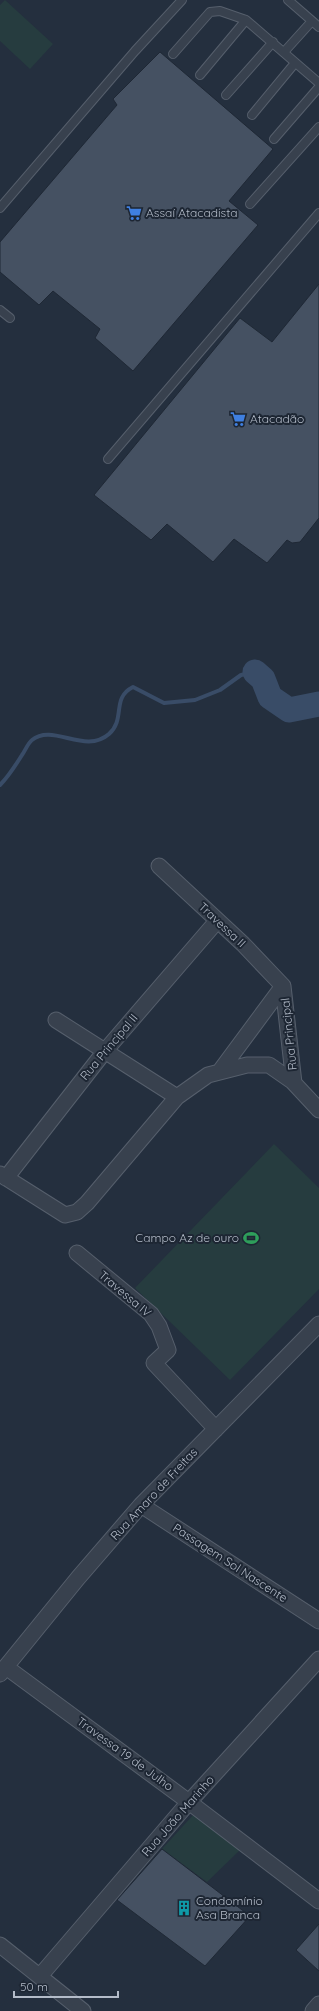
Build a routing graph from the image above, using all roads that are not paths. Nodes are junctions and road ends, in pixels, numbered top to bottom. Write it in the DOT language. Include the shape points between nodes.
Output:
graph roads {
  1 [pos="182,0"];
  2 [pos="288,0"];
  3 [pos="246,20"];
  4 [pos="312,20"];
  5 [pos="319,27"];
  6 [pos="273,42"];
  7 [pos="284,52"];
  8 [pos="173,54"];
  9 [pos="295,63"];
  10 [pos="200,75"];
  11 [pos="319,83"];
  12 [pos="319,87"];
  13 [pos="226,95"];
  14 [pos="252,115"];
  15 [pos="319,127"];
  16 [pos="274,139"];
  17 [pos="250,204"];
  18 [pos="0,208"];
  19 [pos="319,214"];
  20 [pos="0,310"];
  21 [pos="10,318"];
  22 [pos="108,459"];
  23 [pos="159,866"];
  24 [pos="217,921"];
  25 [pos="283,986"];
  26 [pos="56,1020"];
  27 [pos="105,1051"];
  28 [pos="220,1071"];
  29 [pos="294,1083"];
  30 [pos="177,1097"];
  31 [pos="319,1110"];
  32 [pos="3,1176"];
  33 [pos="77,1254"];
  34 [pos="319,1324"];
  35 [pos="216,1429"];
  36 [pos="141,1505"];
  37 [pos="319,1621"];
  38 [pos="319,1659"];
  39 [pos="3,1670"];
  40 [pos="189,1802"];
  41 [pos="319,1902"];
  42 [pos="0,1945"];
  43 [pos="40,1976"];
  44 [pos="319,2004"];
  45 [pos="83,2011"];
  46 [pos="313,2011"];
  1 -- 18 [label="lane"];
  2 -- 4 [label="lane"];
  3 -- 6 [label="lane"];
  3 -- 8 [label="lane" via="220,11 210,12"];
  3 -- 10 [label="lane"];
  4 -- 5 [label="lane"];
  4 -- 7 [label="lane"];
  6 -- 7 [label="lane"];
  6 -- 13 [label="lane"];
  7 -- 9 [label="lane"];
  9 -- 11 [label="lane"];
  9 -- 14 [label="lane"];
  12 -- 16 [label="lane"];
  15 -- 17 [label="lane"];
  19 -- 22 [label="lane"];
  20 -- 21 [label="lane"];
  23 -- 24 [label="street, Travessa II"];
  24 -- 25 [label="street, Travessa II"];
  24 -- 27 [label="street, Rua Principal II"];
  25 -- 28 [label="street"];
  25 -- 29 [label="street, Rua Principal"];
  26 -- 27 [label="street"];
  27 -- 30 [label="street"];
  27 -- 32 [label="street, Rua Principal II"];
  28 -- 29 [label="street" via="247,1065 269,1065"];
  28 -- 30 [label="street" via="208,1075"];
  29 -- 31 [label="street"];
  30 -- 32 [label="street" via="77,1212 65,1215"];
  33 -- 35 [label="street, Travessa IV" via="151,1314 159,1326 168,1350 154,1363"];
  34 -- 35 [label="street, Rua Amaro de Freitas"];
  35 -- 36 [label="street, Rua Amaro de Freitas"];
  36 -- 37 [label="street, Passagem Sol Nascente"];
  36 -- 39 [label="street, Rua Amaro de Freitas"];
  38 -- 40 [label="street, Rua João Marinho"];
  39 -- 40 [label="street, Travessa 19 de Julho"];
  40 -- 41 [label="street, Travessa 19 de Julho"];
  40 -- 43 [label="street, Rua João Marinho"];
  42 -- 43 [label="street"];
  43 -- 45 [label="street"];
  44 -- 46 [label="street"];
}
